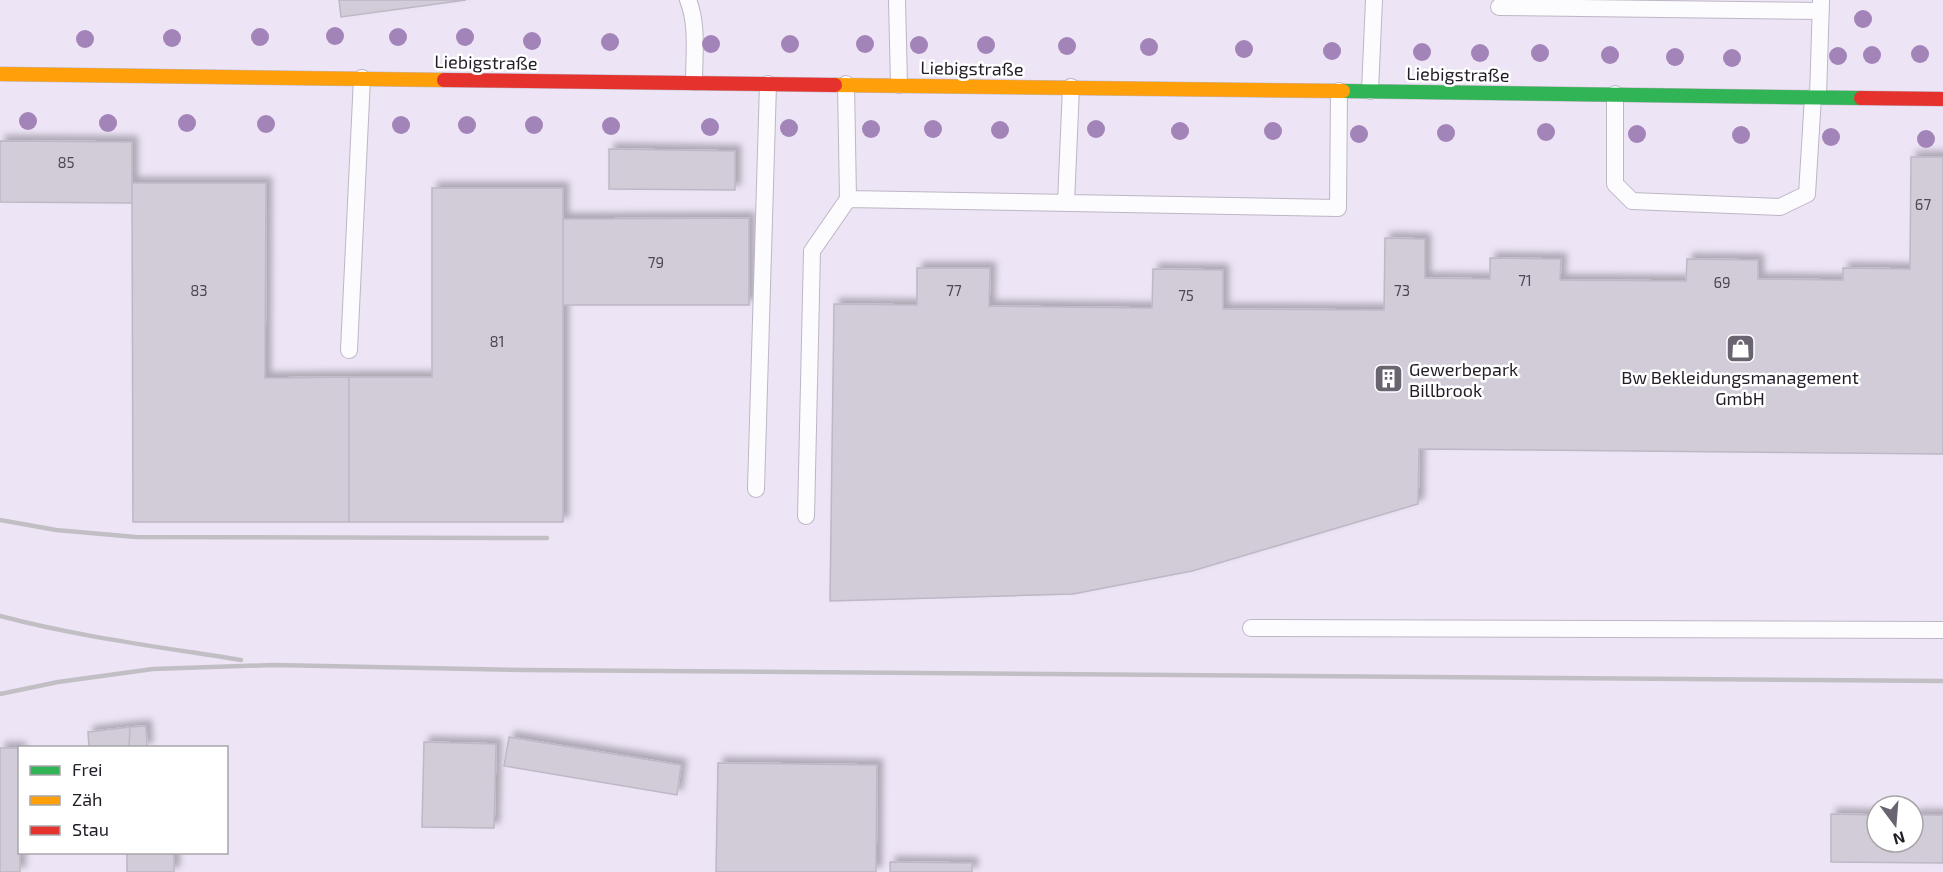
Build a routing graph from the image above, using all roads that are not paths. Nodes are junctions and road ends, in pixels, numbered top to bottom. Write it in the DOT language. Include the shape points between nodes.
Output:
graph roads {
  1 [pos="688,0"];
  2 [pos="897,0"];
  3 [pos="1374,0"];
  4 [pos="1618,4"];
  5 [pos="1821,6"];
  6 [pos="1499,7"];
  7 [pos="0,74"];
  8 [pos="362,78"];
  9 [pos="694,82"];
  10 [pos="768,84"];
  11 [pos="846,84"];
  12 [pos="899,85"];
  13 [pos="1071,87"];
  14 [pos="1339,91"];
  15 [pos="1370,91"];
  16 [pos="1615,94"];
  17 [pos="1815,96"];
  18 [pos="1943,99"];
  19 [pos="848,200"];
  20 [pos="1066,203"];
  21 [pos="349,350"];
  22 [pos="756,489"];
  23 [pos="806,516"];
  24 [pos="1251,628"];
  25 [pos="1943,630"];
  1 -- 9 [label="lane" via="692,8"];
  2 -- 12 [label="lane"];
  3 -- 15 [label="lane"];
  4 -- 5 [label="lane"];
  4 -- 6 [label="lane"];
  5 -- 17 [label="lane"];
  7 -- 8 [label="main road, Liebigstraße"];
  8 -- 9 [label="main road, Liebigstraße"];
  8 -- 21 [label="lane"];
  9 -- 10 [label="main road, Liebigstraße"];
  10 -- 11 [label="main road, Liebigstraße"];
  10 -- 22 [label="lane"];
  11 -- 12 [label="main road, Liebigstraße"];
  11 -- 19 [label="lane"];
  12 -- 13 [label="main road, Liebigstraße"];
  13 -- 14 [label="main road, Liebigstraße"];
  13 -- 20 [label="lane"];
  14 -- 15 [label="main road, Liebigstraße"];
  14 -- 20 [label="lane" via="1338,208"];
  15 -- 16 [label="main road, Liebigstraße"];
  16 -- 17 [label="main road, Liebigstraße"];
  16 -- 17 [label="lane" via="1615,184 1632,201 1780,207 1807,194"];
  17 -- 18 [label="main road, Liebigstraße"];
  19 -- 20 [label="lane"];
  19 -- 23 [label="lane" via="812,251"];
  24 -- 25 [label="lane"];
}
